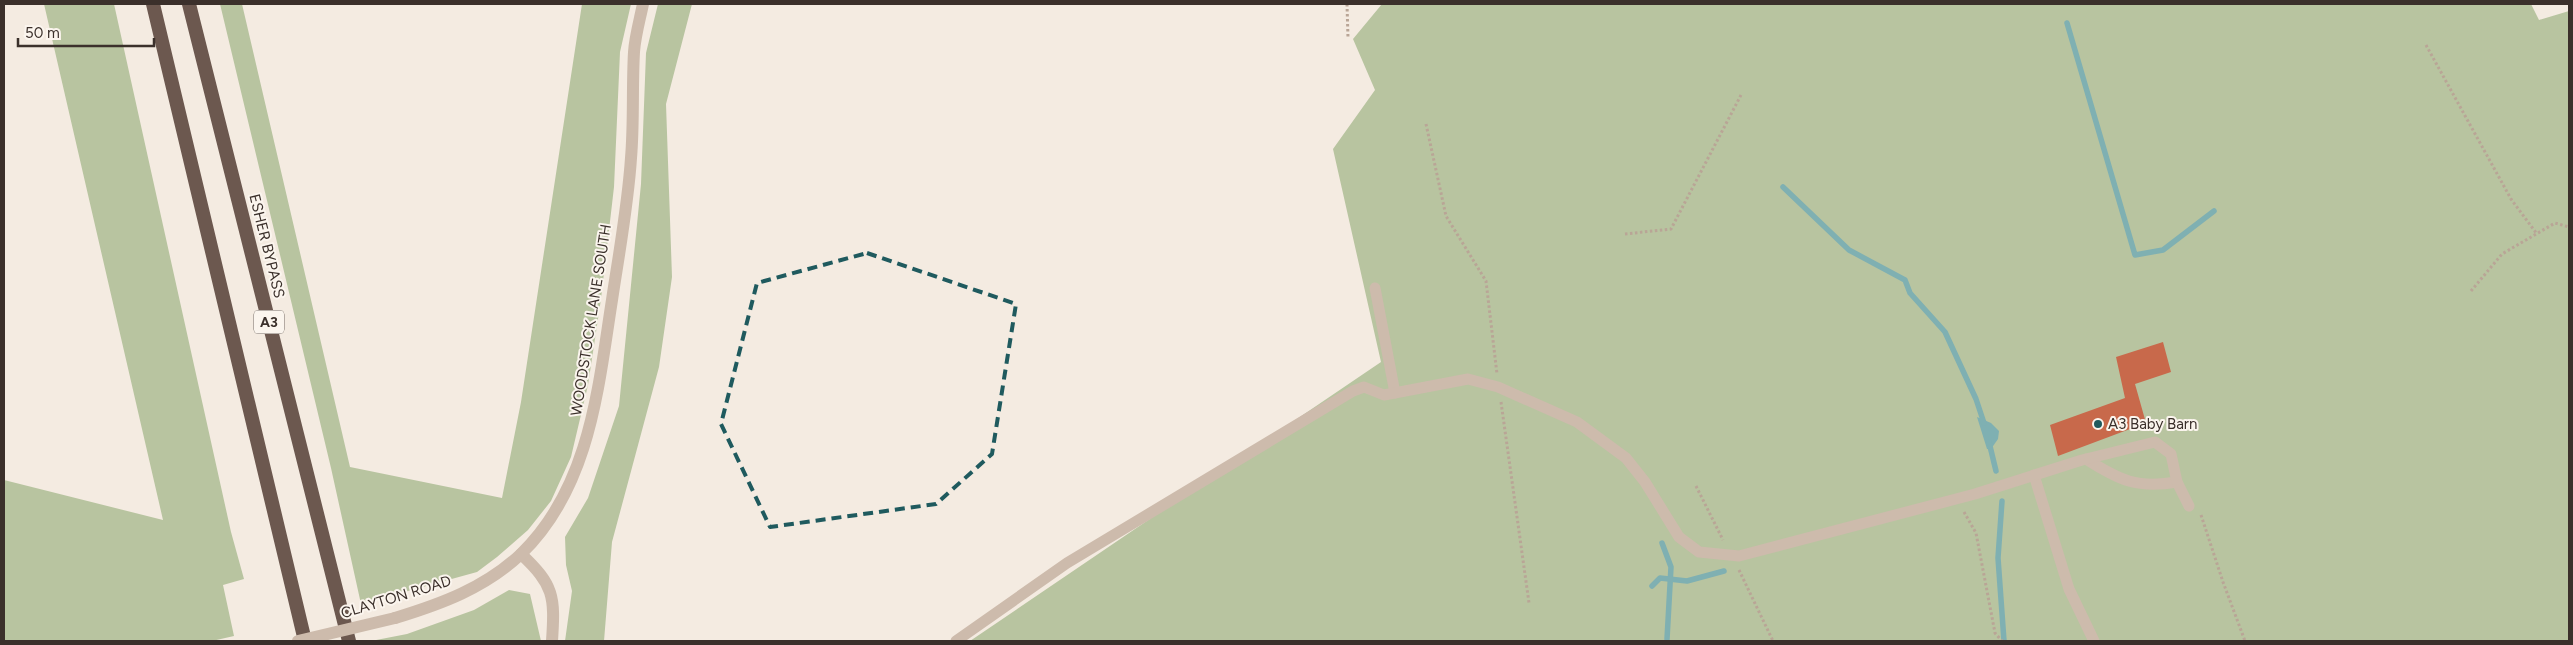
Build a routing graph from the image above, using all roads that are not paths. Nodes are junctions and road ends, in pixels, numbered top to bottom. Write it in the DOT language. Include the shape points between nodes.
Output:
graph roads {
  1 [pos="153,4"];
  2 [pos="189,4"];
  3 [pos="643,4"];
  4 [pos="1375,288"];
  5 [pos="1395,393"];
  6 [pos="2086,459"];
  7 [pos="2034,475"];
  8 [pos="2177,482"];
  9 [pos="2189,506"];
  10 [pos="521,554"];
  11 [pos="298,641"];
  12 [pos="305,641"];
  13 [pos="349,641"];
  14 [pos="552,641"];
  15 [pos="956,641"];
  16 [pos="2094,641"];
  1 -- 12 [label="highway, A3"];
  2 -- 13 [label="highway, ESHER BYPASS / A3"];
  3 -- 10 [label="street, WOODSTOCK LANE SOUTH" via="634,50 631,158 597,401 586,444 568,488 543,530"];
  4 -- 5 [label="lane"];
  5 -- 7 [label="lane" via="1468,379 1498,387 1576,422 1626,458 1679,537 1699,552 1739,556"];
  5 -- 15 [label="lane" via="1384,395 1364,387 1353,391 1067,563"];
  6 -- 7 [label="lane"];
  6 -- 8 [label="lane" via="2132,484"];
  6 -- 8 [label="lane" via="2155,442 2171,454"];
  7 -- 16 [label="lane" via="2069,589"];
  8 -- 9 [label="lane"];
  10 -- 11 [label="street, CLAYTON ROAD, bridge" via="472,590 447,601 395,618"];
  10 -- 14 [label="street" via="549,586 553,599"];
}
